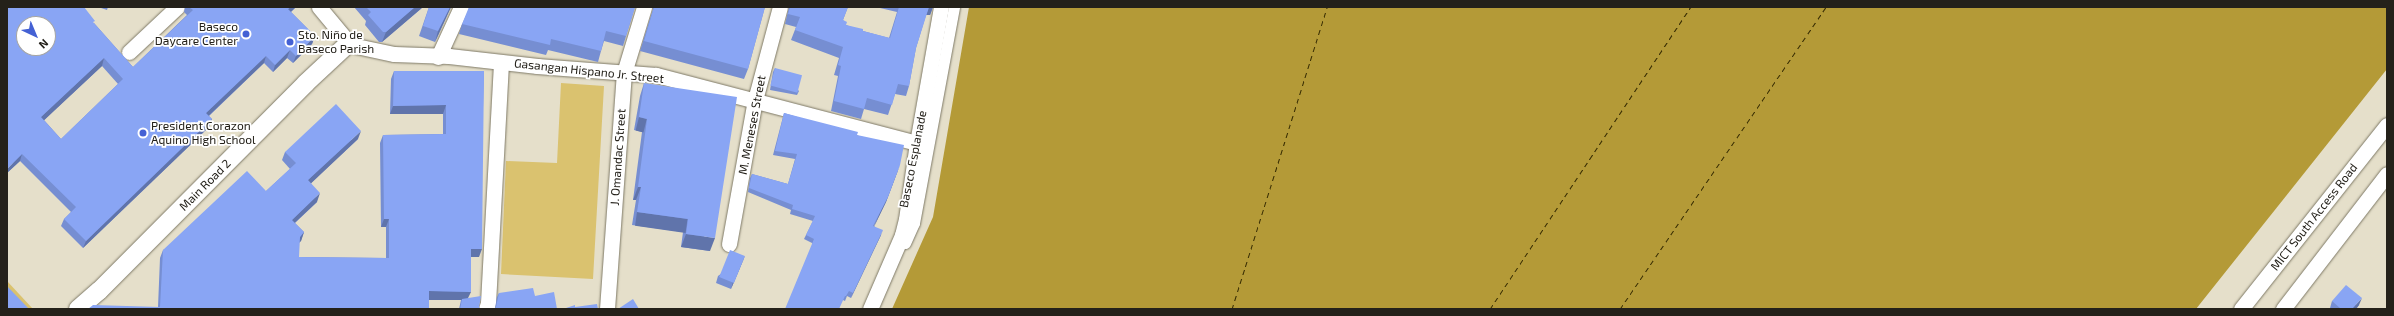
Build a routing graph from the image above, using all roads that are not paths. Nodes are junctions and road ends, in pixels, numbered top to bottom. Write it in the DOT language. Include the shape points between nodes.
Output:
graph roads {
  1 [pos="178,7"];
  2 [pos="319,7"];
  3 [pos="461,7"];
  4 [pos="644,7"];
  5 [pos="780,7"];
  6 [pos="941,7"];
  7 [pos="954,7"];
  8 [pos="349,43"];
  9 [pos="129,52"];
  10 [pos="438,57"];
  11 [pos="501,63"];
  12 [pos="624,73"];
  13 [pos="755,100"];
  14 [pos="2387,125"];
  15 [pos="917,143"];
  16 [pos="2387,174"];
  17 [pos="729,244"];
  18 [pos="78,309"];
  19 [pos="486,309"];
  20 [pos="607,309"];
  21 [pos="870,309"];
  22 [pos="877,309"];
  23 [pos="2241,309"];
  24 [pos="2283,309"];
  1 -- 9 [label="street"];
  2 -- 8 [label="street"];
  3 -- 10 [label="street"];
  4 -- 12 [label="street, J. Omandac Street"];
  5 -- 13 [label="street, M. Meneses Street"];
  6 -- 15 [label="street"];
  7 -- 22 [label="street, Baseco Esplanade" via="914,223"];
  8 -- 10 [label="street, Gasangan Hispano Jr. Street" via="394,54"];
  8 -- 18 [label="street, Main Road 2"];
  10 -- 11 [label="street, Gasangan Hispano Jr. Street" via="449,56"];
  11 -- 12 [label="street, Gasangan Hispano Jr. Street"];
  11 -- 19 [label="street"];
  12 -- 13 [label="street, Gasangan Hispano Jr. Street" via="656,76"];
  12 -- 20 [label="street, J. Omandac Street"];
  13 -- 15 [label="street, Gasangan Hispano Jr. Street"];
  13 -- 17 [label="street, M. Meneses Street"];
  14 -- 23 [label="street, MICT South Access Road"];
  15 -- 21 [label="street" via="902,235"];
  16 -- 24 [label="street"];
}
